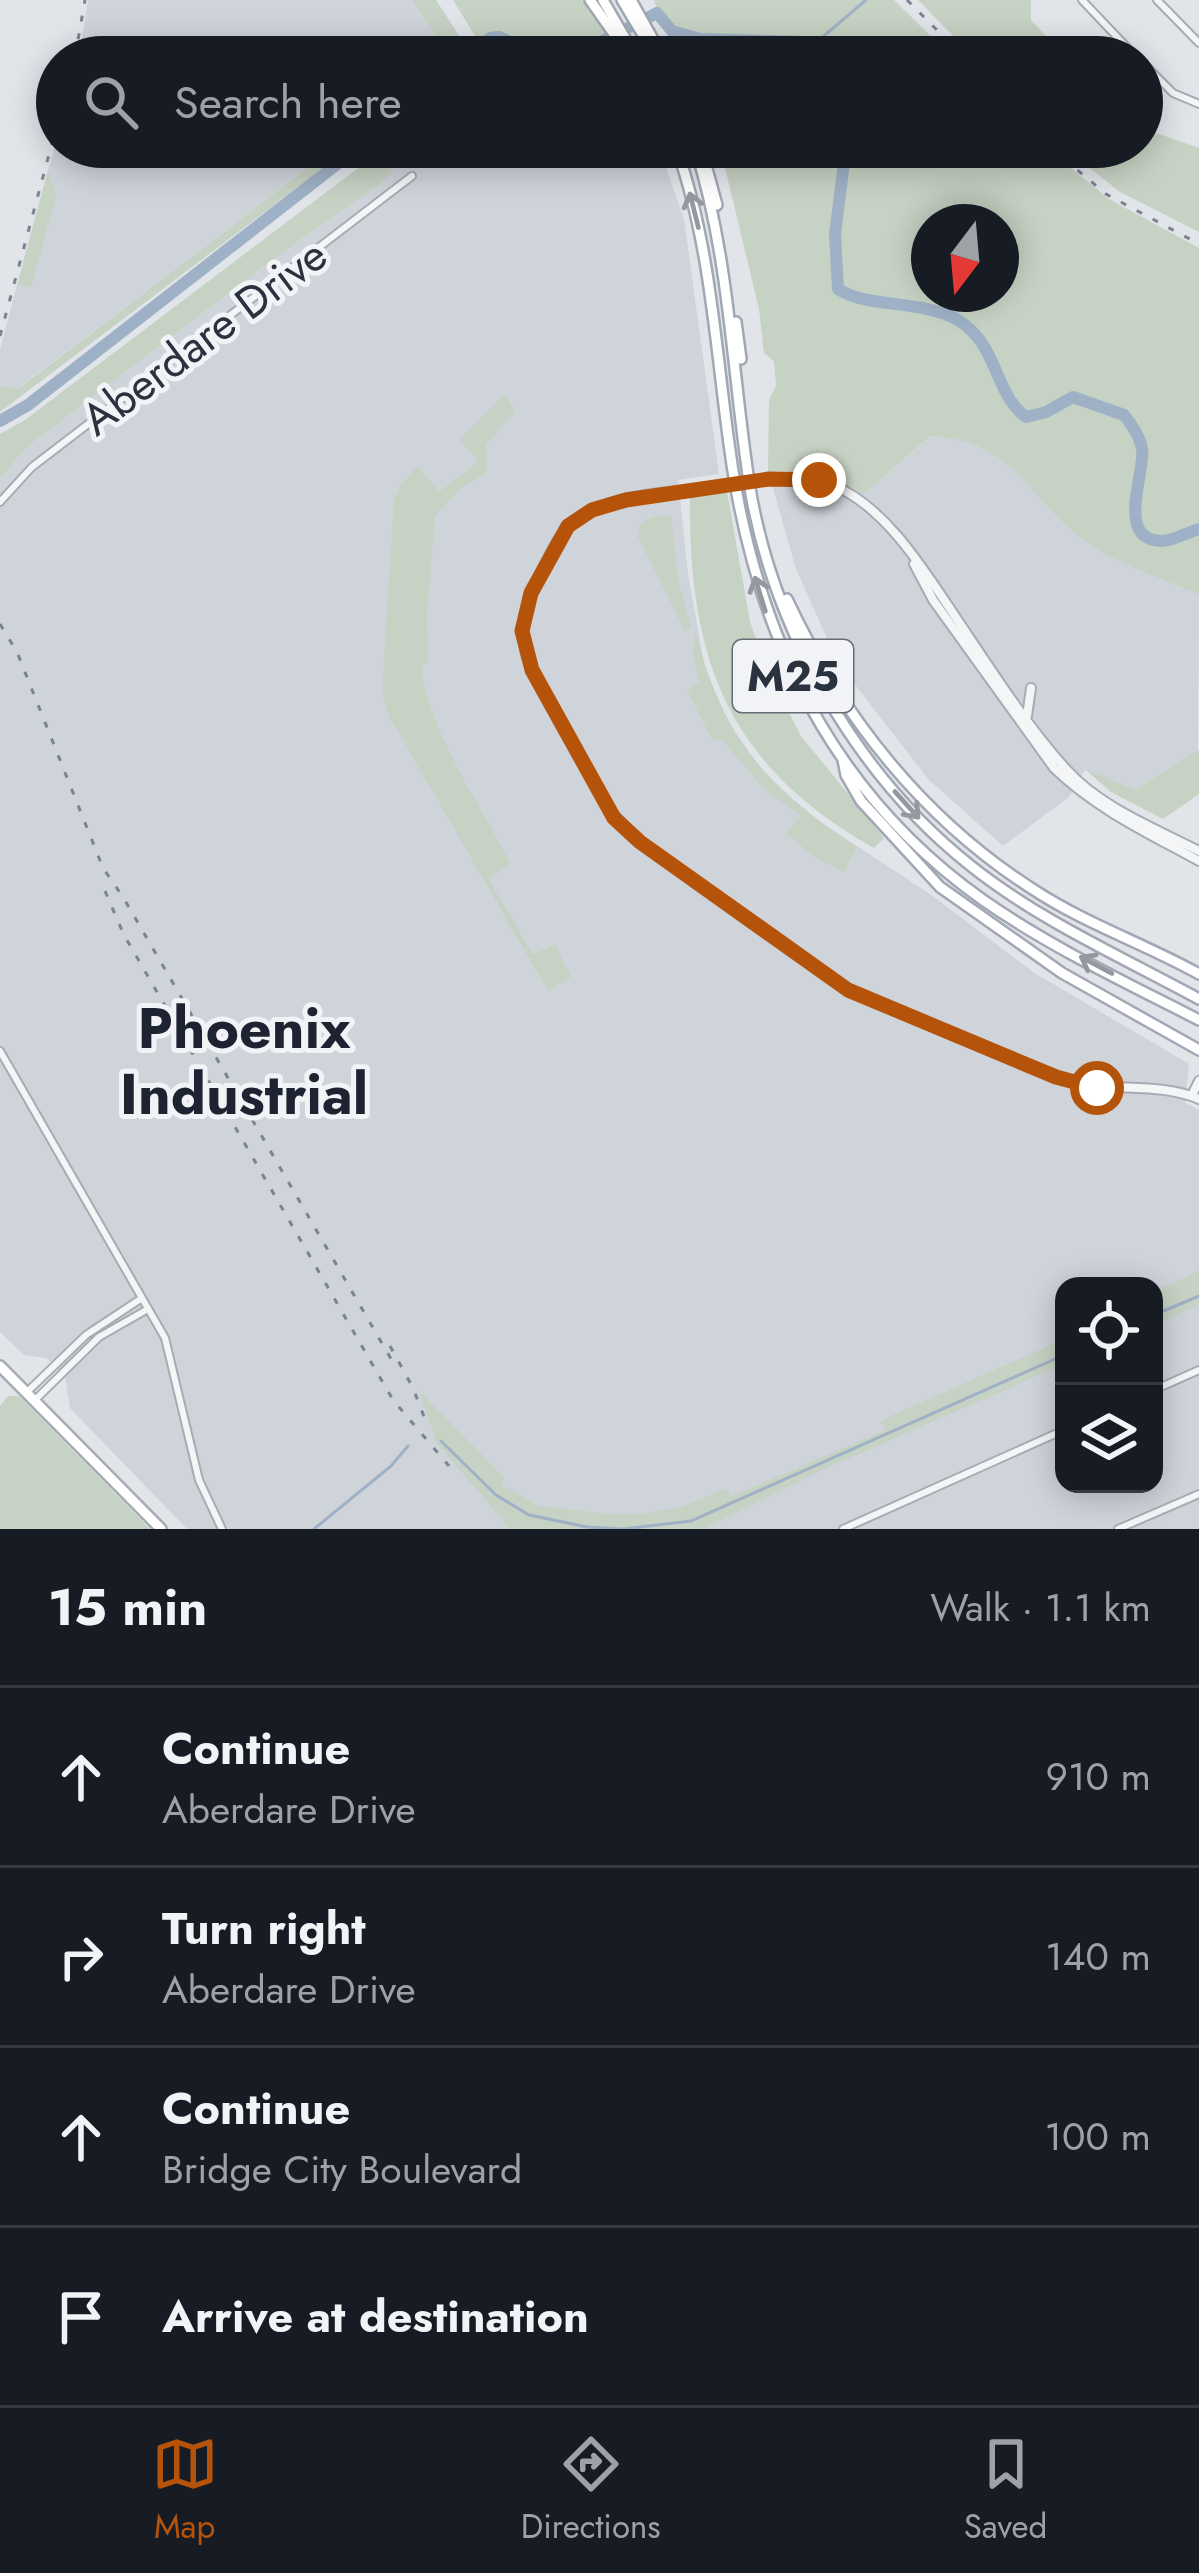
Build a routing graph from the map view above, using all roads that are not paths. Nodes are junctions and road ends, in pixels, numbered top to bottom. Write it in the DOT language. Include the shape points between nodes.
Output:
graph roads {
  1 [pos="590,0"];
  2 [pos="603,0"];
  3 [pos="627,0"];
  4 [pos="1082,0"];
  5 [pos="1157,0"];
  6 [pos="617,36"];
  7 [pos="622,36"];
  8 [pos="647,36"];
  9 [pos="1116,36"];
  10 [pos="1199,43"];
  11 [pos="1163,83"];
  12 [pos="1199,104"];
  13 [pos="682,168"];
  14 [pos="703,168"];
  15 [pos="706,168"];
  16 [pos="412,176"];
  17 [pos="0,502"];
  18 [pos="921,572"];
  19 [pos="1031,688"];
  20 [pos="1027,716"];
  21 [pos="843,758"];
  22 [pos="1164,837"];
  23 [pos="1199,851"];
  24 [pos="1199,861"];
  25 [pos="1199,974"];
  26 [pos="1199,999"];
  27 [pos="1199,1021"];
  28 [pos="1199,1050"];
  29 [pos="0,1052"];
  30 [pos="1199,1081"];
  31 [pos="1195,1097"];
  32 [pos="142,1298"];
  33 [pos="148,1309"];
  34 [pos="0,1366"];
  35 [pos="1199,1370"];
  36 [pos="1163,1386"];
  37 [pos="30,1396"];
  38 [pos="1055,1434"];
  39 [pos="1199,1494"];
  40 [pos="160,1529"];
  41 [pos="222,1529"];
  42 [pos="842,1529"];
  43 [pos="1118,1529"];
  1 -- 6 [label="main road"];
  2 -- 7 [label="main road"];
  3 -- 8 [label="main road"];
  4 -- 9 [label="street"];
  5 -- 10 [label="street"];
  11 -- 12 [label="street"];
  21 -- 13 [label="main road, M25, one-way" via="789,669 754,577"];
  14 -- 26 [label="main road, M25, one-way" via="757,518 791,626 822,686 898,797 972,867"];
  15 -- 25 [label="main road" via="726,251 762,518 786,596 826,674 877,748 972,845 1048,899"];
  16 -- 17 [label="street, Aberdare Drive" via="32,467"];
  18 -- 20 [label="street"];
  18 -- 22 [label="street" via="1054,768 1088,799"];
  18 -- 31 [label="street, bridge" via="872,509 843,490 805,478 717,486 618,501 580,518 558,540 522,631 527,658 614,818 823,974 880,1006 1072,1082"];
  19 -- 20 [label="street"];
  20 -- 22 [label="street" via="1088,789"];
  27 -- 21 [label="main road, M25, one-way" via="968,889 902,830"];
  21 -- 28 [label="main road" via="861,801 940,887 1062,973"];
  22 -- 23 [label="street"];
  22 -- 24 [label="street"];
  29 -- 32 [label="street"];
  30 -- 31 [label="street"];
  32 -- 33 [label="street"];
  32 -- 37 [label="street" via="86,1335"];
  33 -- 37 [label="street" via="98,1337"];
  33 -- 41 [label="street" via="173,1363 199,1480"];
  34 -- 37 [label="main road"];
  35 -- 36 [label="street"];
  37 -- 40 [label="main road"];
  38 -- 42 [label="street"];
  39 -- 43 [label="street"];
}
